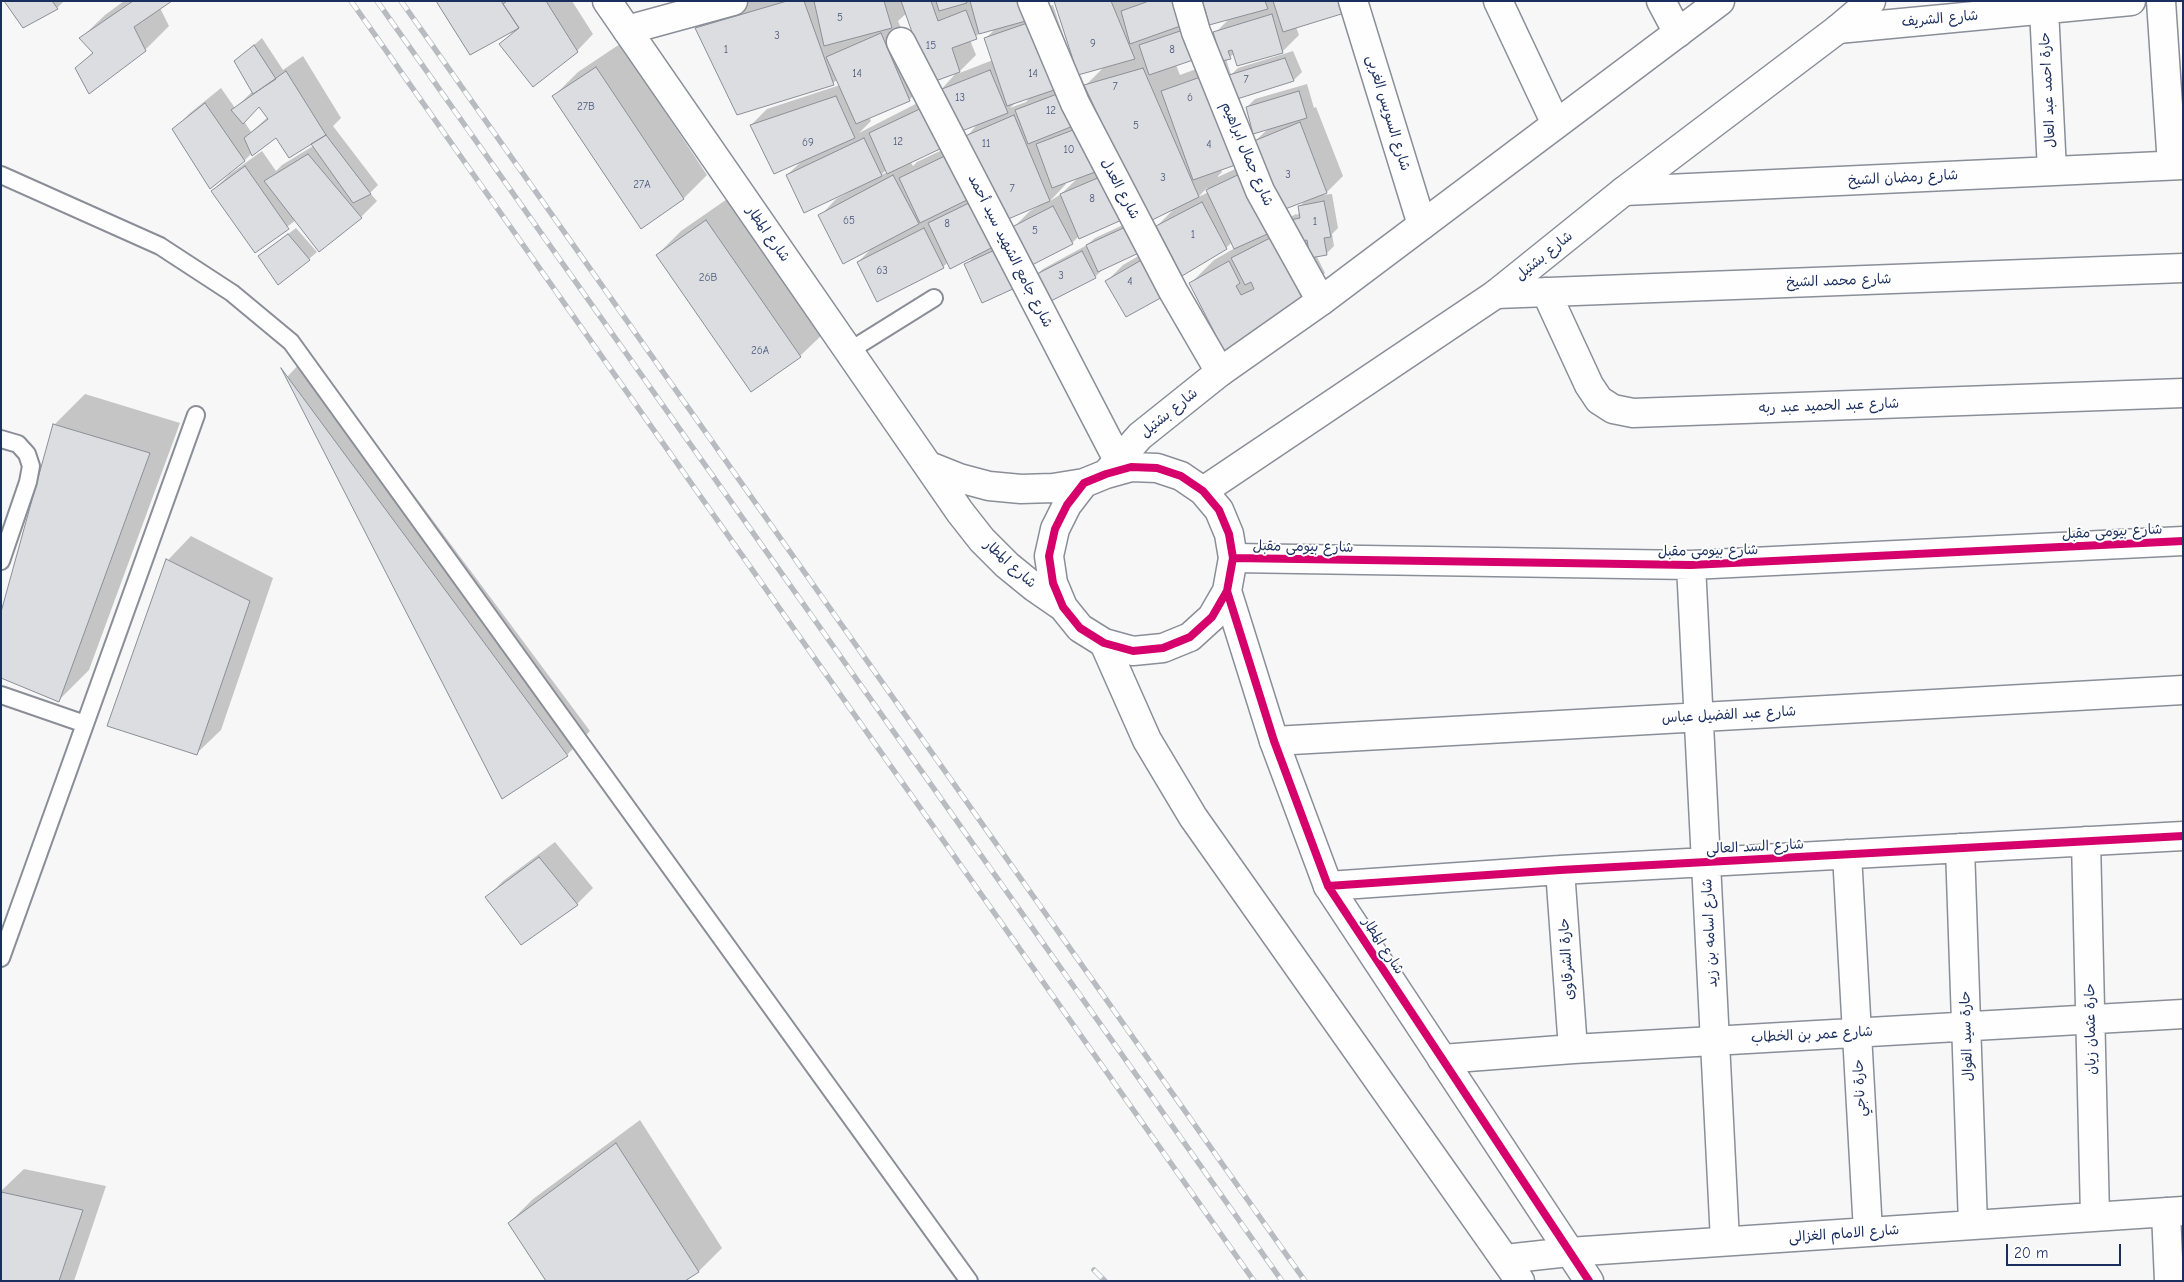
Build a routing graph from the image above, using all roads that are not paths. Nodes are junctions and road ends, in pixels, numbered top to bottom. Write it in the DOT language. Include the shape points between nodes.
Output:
graph roads {
  1 [pos="607,1"];
  2 [pos="733,1"];
  3 [pos="1032,1"];
  4 [pos="1187,1"];
  5 [pos="1353,1"];
  6 [pos="1498,1"];
  7 [pos="1661,1"];
  8 [pos="1720,1"];
  9 [pos="1871,1"];
  10 [pos="2131,1"];
  11 [pos="2161,1"];
  12 [pos="2044,9"];
  13 [pos="1838,29"];
  14 [pos="627,30"];
  15 [pos="1678,33"];
  16 [pos="901,42"];
  17 [pos="1556,124"];
  18 [pos="2177,165"];
  19 [pos="2052,171"];
  20 [pos="1,175"];
  21 [pos="1624,191"];
  22 [pos="1422,225"];
  23 [pos="2183,268"];
  24 [pos="1546,292"];
  25 [pos="1496,294"];
  26 [pos="934,298"];
  27 [pos="1321,301"];
  28 [pos="850,350"];
  29 [pos="1220,372"];
  30 [pos="2183,393"];
  31 [pos="196,415"];
  32 [pos="1,439"];
  33 [pos="929,466"];
  34 [pos="1103,472"];
  35 [pos="1203,491"];
  36 [pos="2183,541"];
  37 [pos="1233,558"];
  38 [pos="1,562"];
  39 [pos="1691,566"];
  40 [pos="1227,591"];
  41 [pos="1063,606"];
  42 [pos="1104,643"];
  43 [pos="2183,690"];
  44 [pos="1,695"];
  45 [pos="1699,716"];
  46 [pos="85,724"];
  47 [pos="1274,741"];
  48 [pos="2183,836"];
  49 [pos="2086,841"];
  50 [pos="1960,848"];
  51 [pos="1847,854"];
  52 [pos="1706,862"];
  53 [pos="1560,870"];
  54 [pos="1328,886"];
  55 [pos="1,958"];
  56 [pos="2183,1014"];
  57 [pos="2090,1019"];
  58 [pos="1966,1026"];
  59 [pos="1857,1033"];
  60 [pos="1715,1040"];
  61 [pos="1574,1049"];
  62 [pos="1442,1060"];
  63 [pos="2174,1211"];
  64 [pos="2095,1216"];
  65 [pos="1973,1225"];
  66 [pos="1868,1232"];
  67 [pos="1725,1241"];
  68 [pos="1569,1252"];
  69 [pos="1512,1270"];
  70 [pos="969,1281"];
  71 [pos="1589,1281"];
  72 [pos="2169,1281"];
  1 -- 14 [label="street, شارع المطار"];
  2 -- 14 [label="street"];
  3 -- 29 [label="street, شارع العدل" via="1075,103 1173,291"];
  4 -- 27 [label="street, شارع جمال ابراهيم" via="1196,32 1260,191"];
  5 -- 22 [label="street, شارع السويس الغربى"];
  6 -- 17 [label="street"];
  7 -- 15 [label="street"];
  8 -- 15 [label="street, شارع بشتيل"];
  9 -- 13 [label="street, شارع بشتيل"];
  10 -- 12 [label="street, شارع الشريف"];
  11 -- 18 [label="street"];
  12 -- 13 [label="street, شارع الشريف"];
  12 -- 19 [label="street, حارة احمد عبد العال"];
  13 -- 21 [label="street, شارع بشتيل"];
  14 -- 28 [label="street, شارع المطار"];
  15 -- 17 [label="street, شارع بشتيل"];
  16 -- 34 [label="street, شارع جامع الشهيد سيد أحمد"];
  17 -- 22 [label="street, شارع بشتيل"];
  18 -- 19 [label="street, شارع رمضان الشيخ"];
  19 -- 21 [label="street, شارع رمضان الشيخ"];
  20 -- 70 [label="lane" via="160,246 232,293 291,342"];
  21 -- 25 [label="street, شارع بشتيل"];
  22 -- 27 [label="street, شارع بشتيل"];
  23 -- 24 [label="street, شارع محمد الشيخ"];
  24 -- 25 [label="street, شارع محمد الشيخ"];
  24 -- 30 [label="street, شارع عبد الحميد عبد ربه" via="1589,385 1599,400 1613,410 1633,413"];
  25 -- 35 [label="street, شارع بشتيل"];
  26 -- 28 [label="lane"];
  27 -- 29 [label="street, شارع بشتيل"];
  28 -- 33 [label="street, شارع المطار"];
  29 -- 34 [label="street, شارع بشتيل" via="1140,436"];
  31 -- 46 [label="lane"];
  32 -- 38 [label="lane" via="18,444 27,454 31,466"];
  33 -- 34 [label="street" via="959,478 1021,489 1053,488"];
  33 -- 41 [label="street, شارع المطار" via="982,540 1007,565"];
  34 -- 35 [label="street" via="1131,467 1157,468 1182,476"];
  34 -- 41 [label="street, شارع بشتيل" via="1066,505 1055,530 1050,556 1053,583"];
  35 -- 37 [label="street" via="1219,510 1229,534"];
  36 -- 39 [label="street, شارع بيومى مقبل"];
  37 -- 39 [label="street, شارع بيومى مقبل"];
  37 -- 40 [label="street"];
  39 -- 45 [label="street, شارع اسامه بن زيد"];
  40 -- 42 [label="street" via="1212,617 1190,637 1163,648 1133,651"];
  40 -- 47 [label="street, شارع المطار"];
  41 -- 42 [label="street" via="1080,628"];
  42 -- 69 [label="street" via="1147,740 1193,816"];
  43 -- 45 [label="street, شارع عبد الفضيل عباس"];
  44 -- 46 [label="lane"];
  45 -- 47 [label="street, شارع عبد الفضيل عباس"];
  45 -- 52 [label="street, شارع اسامه بن زيد"];
  46 -- 55 [label="lane"];
  47 -- 54 [label="street, شارع المطار"];
  48 -- 49 [label="street, شارع السد العالى"];
  49 -- 50 [label="street, شارع السد العالى"];
  49 -- 57 [label="street, حارة عثمان زيان"];
  50 -- 51 [label="street, شارع السد العالى"];
  50 -- 58 [label="street, حارة سيد الفوال"];
  51 -- 52 [label="street, شارع السد العالى"];
  51 -- 59 [label="street, حارة ناجي"];
  52 -- 53 [label="street, شارع السد العالى"];
  52 -- 60 [label="street, شارع اسامه بن زيد"];
  53 -- 54 [label="street, شارع السد العالى"];
  53 -- 61 [label="street, حارة الشرقاوى"];
  54 -- 62 [label="street, شارع المطار"];
  56 -- 57 [label="street, شارع عمر بن الخطاب"];
  57 -- 58 [label="street, شارع عمر بن الخطاب"];
  57 -- 64 [label="street, حارة عثمان زيان"];
  58 -- 59 [label="street, شارع عمر بن الخطاب"];
  58 -- 65 [label="street, حارة سيد الفوال"];
  59 -- 60 [label="street, شارع عمر بن الخطاب"];
  59 -- 66 [label="street, حارة ناجي"];
  60 -- 61 [label="street, شارع عمر بن الخطاب"];
  60 -- 67 [label="street, شارع اسامه بن زيد"];
  61 -- 62 [label="street, شارع عمر بن الخطاب"];
  62 -- 68 [label="street, شارع المطار"];
  63 -- 64 [label="street, شارع الامام الغزالى"];
  63 -- 72 [label="street"];
  64 -- 65 [label="street, شارع الامام الغزالى"];
  65 -- 66 [label="street, شارع الامام الغزالى"];
  66 -- 67 [label="street, شارع الامام الغزالى"];
  67 -- 68 [label="street, شارع الامام الغزالى"];
  68 -- 69 [label="street, شارع الامام الغزالى"];
  68 -- 71 [label="street, شارع المطار"];
}
